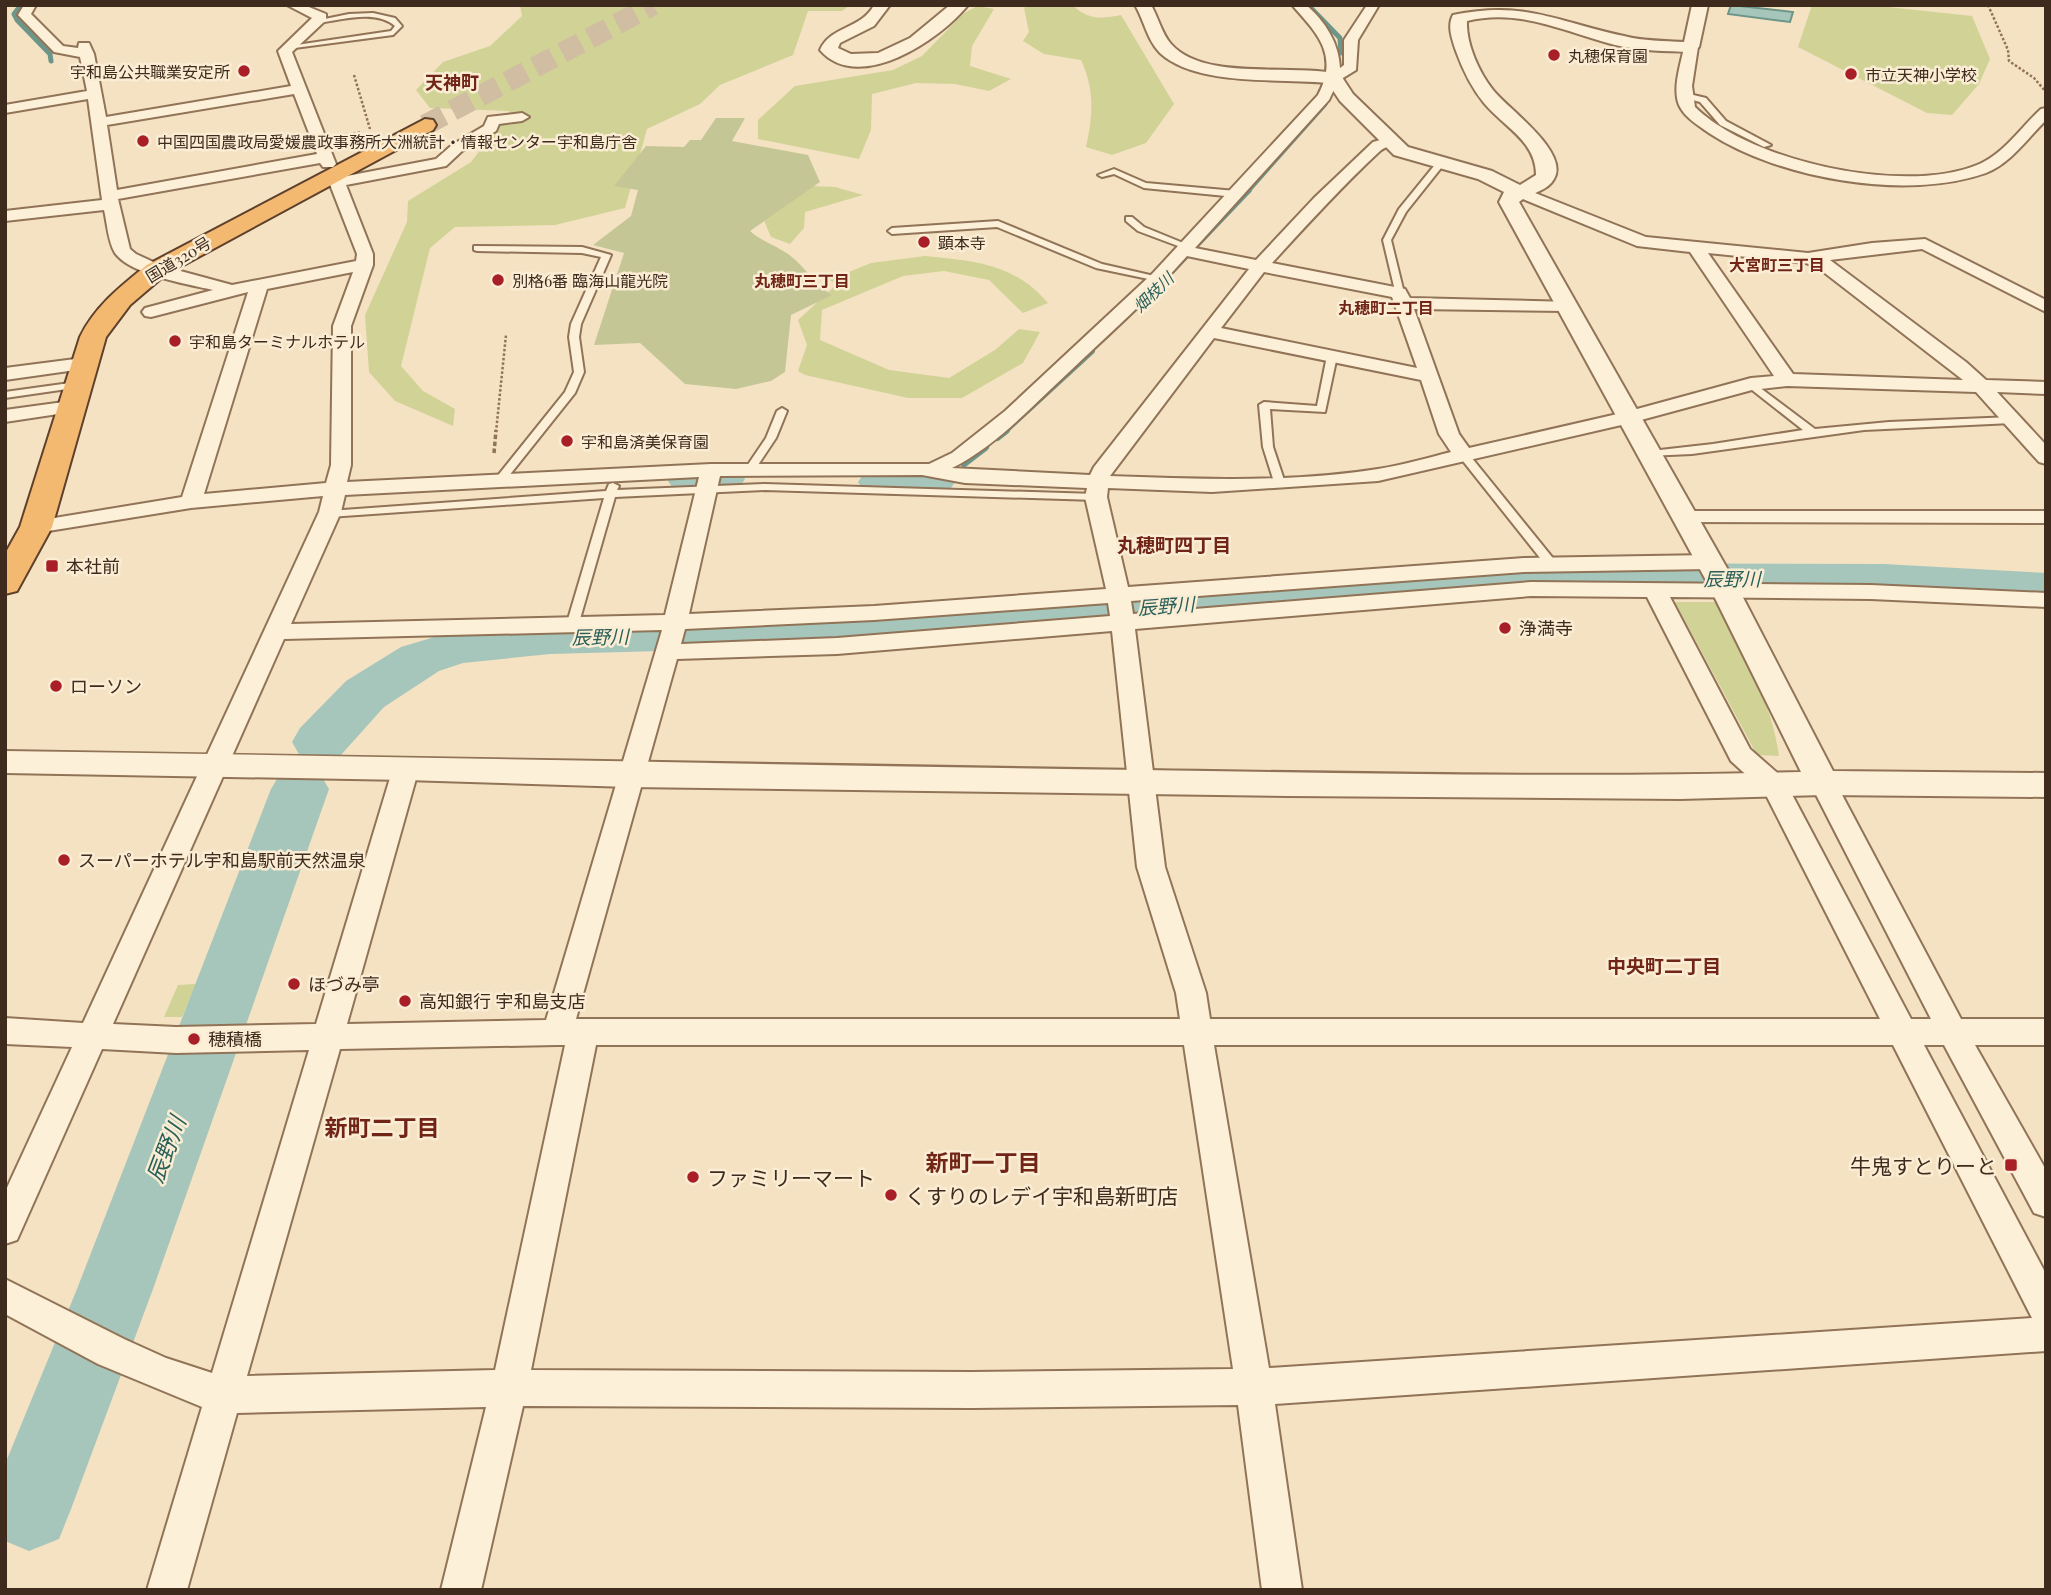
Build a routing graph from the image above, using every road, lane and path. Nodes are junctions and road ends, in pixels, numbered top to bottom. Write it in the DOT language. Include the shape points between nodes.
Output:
graph roads {
  1 [pos="30,5"];
  2 [pos="293,5"];
  3 [pos="882,5"];
  4 [pos="960,5"];
  5 [pos="1143,5"];
  6 [pos="1298,5"];
  7 [pos="1373,5"];
  8 [pos="1700,5"];
  9 [pos="1988,5"];
  10 [pos="318,21"];
  11 [pos="288,47"];
  12 [pos="1691,47"];
  13 [pos="354,75"];
  14 [pos="1334,78"];
  15 [pos="299,89"];
  16 [pos="2046,92"];
  17 [pos="94,94"];
  18 [pos="1685,95"];
  19 [pos="5,109"];
  20 [pos="2046,112"];
  21 [pos="522,117"];
  22 [pos="99,122"];
  23 [pos="425,125"];
  24 [pos="318,139"];
  25 [pos="1391,141"];
  26 [pos="1767,145"];
  27 [pos="1441,163"];
  28 [pos="1102,175"];
  29 [pos="1519,191"];
  30 [pos="1236,194"];
  31 [pos="110,200"];
  32 [pos="5,216"];
  33 [pos="1129,219"];
  34 [pos="892,231"];
  35 [pos="1695,247"];
  36 [pos="477,248"];
  37 [pos="1191,251"];
  38 [pos="1808,258"];
  39 [pos="364,265"];
  40 [pos="1259,267"];
  41 [pos="156,270"];
  42 [pos="1158,278"];
  43 [pos="259,286"];
  44 [pos="232,290"];
  45 [pos="1401,298"];
  46 [pos="2043,302"];
  47 [pos="1566,306"];
  48 [pos="151,312"];
  49 [pos="1208,331"];
  50 [pos="506,335"];
  51 [pos="1332,356"];
  52 [pos="5,374"];
  53 [pos="1429,376"];
  54 [pos="1787,380"];
  55 [pos="1751,384"];
  56 [pos="77,385"];
  57 [pos="1982,387"];
  58 [pos="2046,388"];
  59 [pos="5,395"];
  60 [pos="782,411"];
  61 [pos="5,416"];
  62 [pos="1630,417"];
  63 [pos="2012,421"];
  64 [pos="1812,432"];
  65 [pos="495,449"];
  66 [pos="1464,454"];
  67 [pos="1651,454"];
  68 [pos="2046,458"];
  69 [pos="750,469"];
  70 [pos="933,470"];
  71 [pos="500,480"];
  72 [pos="709,480"];
  73 [pos="1279,483"];
  74 [pos="613,484"];
  75 [pos="1096,490"];
  76 [pos="191,502"];
  77 [pos="332,504"];
  78 [pos="1685,517"];
  79 [pos="2046,517"];
  80 [pos="36,527"];
  81 [pos="1552,565"];
  82 [pos="1718,577"];
  83 [pos="8,578"];
  84 [pos="1664,580"];
  85 [pos="2046,600"];
  86 [pos="1120,611"];
  87 [pos="572,626"];
  88 [pos="278,632"];
  89 [pos="671,637"];
  90 [pos="5,762"];
  91 [pos="215,766"];
  92 [pos="406,768"];
  93 [pos="629,775"];
  94 [pos="1139,782"];
  95 [pos="1823,783"];
  96 [pos="1774,785"];
  97 [pos="2046,785"];
  98 [pos="5,1031"];
  99 [pos="1952,1031"];
  100 [pos="570,1032"];
  101 [pos="1196,1032"];
  102 [pos="1902,1032"];
  103 [pos="2046,1032"];
  104 [pos="93,1034"];
  105 [pos="327,1036"];
  106 [pos="176,1040"];
  107 [pos="2046,1202"];
  108 [pos="5,1229"];
  109 [pos="5,1295"];
  110 [pos="2046,1310"];
  111 [pos="78,1334"];
  112 [pos="2046,1334"];
  113 [pos="1254,1387"];
  114 [pos="509,1388"];
  115 [pos="223,1395"];
  116 [pos="167,1590"];
  117 [pos="461,1590"];
  118 [pos="1282,1590"];
  1 -- 17 [label="street" via="24,15 59,49 86,50"];
  2 -- 10 [label="street" via="318,14"];
  3 -- 4 [label="street" via="870,22 833,40 829,50 860,61 885,59 915,42"];
  5 -- 14 [label="street" via="1167,51 1184,61 1241,73"];
  6 -- 14 [label="street" via="1327,39"];
  7 -- 14 [label="street" via="1351,40 1351,67"];
  8 -- 12 [label="street"];
  9 -- 16 [label="path" via="2009,61"];
  10 -- 11 [label="street"];
  10 -- 11 [label="lane" via="377,15 399,26 393,33"];
  11 -- 15 [label="street" via="286,55"];
  12 -- 18 [label="street"];
  12 -- 29 [label="street" via="1619,40 1526,9 1483,9 1460,18 1461,41 1477,79 1544,156 1546,177"];
  13 -- 24 [label="path" via="371,129"];
  14 -- 25 [label="street" via="1346,97"];
  14 -- 30 [label="street" via="1324,97"];
  15 -- 22 [label="street"];
  15 -- 24 [label="street"];
  17 -- 19 [label="street"];
  17 -- 22 [label="street"];
  18 -- 20 [label="street" via="1689,110 1735,143 1810,168 1877,179 1934,178 1982,169"];
  18 -- 26 [label="lane" via="1703,100 1723,123"];
  21 -- 39 [label="street" via="493,120 491,128 441,163 337,182 365,254"];
  22 -- 31 [label="street"];
  23 -- 41 [label="highway, 国道320号"];
  24 -- 31 [label="street" via="327,160"];
  25 -- 27 [label="street" via="1412,156"];
  25 -- 40 [label="street" via="1378,145"];
  27 -- 29 [label="street" via="1485,175"];
  27 -- 45 [label="lane" via="1402,211 1387,240"];
  28 -- 30 [label="lane" via="1114,171 1144,185"];
  29 -- 35 [label="street" via="1625,237"];
  29 -- 47 [label="street" via="1508,202"];
  30 -- 37 [label="street"];
  31 -- 32 [label="street"];
  31 -- 41 [label="street" via="122,250"];
  33 -- 37 [label="lane"];
  34 -- 42 [label="lane" via="998,224 1099,266"];
  35 -- 38 [label="street"];
  35 -- 54 [label="street"];
  36 -- 71 [label="lane" via="582,250 606,255 576,324 579,372 570,393"];
  37 -- 40 [label="street"];
  37 -- 42 [label="street"];
  38 -- 46 [label="street" via="1925,244"];
  38 -- 57 [label="street" via="1831,268"];
  39 -- 43 [label="street"];
  39 -- 77 [label="street" via="342,326 341,466"];
  40 -- 45 [label="street"];
  40 -- 49 [label="street"];
  41 -- 44 [label="street"];
  41 -- 56 [label="highway, 国道320号" via="105,317"];
  42 -- 70 [label="street" via="1012,415 959,457"];
  43 -- 44 [label="street"];
  43 -- 76 [label="street"];
  44 -- 48 [label="street"];
  45 -- 47 [label="street"];
  45 -- 53 [label="street"];
  47 -- 62 [label="street"];
  49 -- 51 [label="street"];
  49 -- 75 [label="street" via="1101,471"];
  50 -- 65 [label="path"];
  51 -- 53 [label="street"];
  51 -- 73 [label="lane" via="1321,410 1264,405 1268,447"];
  52 -- 56 [label="street"];
  53 -- 66 [label="street" via="1449,433"];
  54 -- 55 [label="street"];
  54 -- 57 [label="street"];
  55 -- 62 [label="street"];
  55 -- 64 [label="lane"];
  56 -- 59 [label="lane"];
  56 -- 61 [label="street"];
  56 -- 80 [label="highway, 国道320号"];
  57 -- 58 [label="street"];
  57 -- 63 [label="street"];
  60 -- 69 [label="lane"];
  62 -- 66 [label="street"];
  62 -- 67 [label="street"];
  63 -- 64 [label="lane"];
  63 -- 68 [label="street"];
  64 -- 67 [label="lane"];
  66 -- 73 [label="street" via="1378,475"];
  66 -- 81 [label="lane"];
  67 -- 78 [label="street"];
  69 -- 70 [label="street"];
  69 -- 72 [label="street"];
  70 -- 75 [label="street"];
  71 -- 74 [label="street"];
  71 -- 77 [label="street"];
  72 -- 74 [label="street"];
  72 -- 75 [label="lane" via="765,487"];
  72 -- 89 [label="street"];
  73 -- 75 [label="street"];
  74 -- 77 [label="lane"];
  74 -- 87 [label="lane"];
  75 -- 86 [label="street"];
  76 -- 77 [label="street"];
  76 -- 80 [label="street"];
  77 -- 88 [label="street"];
  78 -- 79 [label="street"];
  78 -- 82 [label="street"];
  80 -- 83 [label="highway, 国道320号"];
  81 -- 84 [label="street"];
  81 -- 86 [label="street" via="1310,579"];
  82 -- 84 [label="street"];
  82 -- 84 [label="street"];
  82 -- 85 [label="street" via="1871,592"];
  82 -- 95 [label="street"];
  84 -- 86 [label="street"];
  84 -- 96 [label="street" via="1740,755"];
  86 -- 89 [label="street" via="837,646"];
  86 -- 94 [label="street"];
  87 -- 88 [label="street"];
  87 -- 89 [label="street"];
  88 -- 91 [label="street"];
  89 -- 93 [label="street"];
  90 -- 91 [label="street"];
  91 -- 92 [label="street"];
  91 -- 104 [label="street"];
  92 -- 93 [label="street"];
  92 -- 105 [label="street"];
  93 -- 94 [label="street"];
  93 -- 100 [label="street"];
  94 -- 96 [label="street"];
  94 -- 101 [label="street" via="1151,867 1191,993"];
  95 -- 96 [label="street"];
  95 -- 97 [label="street"];
  95 -- 99 [label="street"];
  96 -- 102 [label="street"];
  98 -- 104 [label="street"];
  99 -- 102 [label="street"];
  99 -- 103 [label="street"];
  99 -- 107 [label="street"];
  100 -- 101 [label="street"];
  100 -- 105 [label="street"];
  100 -- 114 [label="street"];
  101 -- 102 [label="street"];
  101 -- 113 [label="street"];
  102 -- 110 [label="street"];
  104 -- 106 [label="street"];
  104 -- 108 [label="street"];
  105 -- 106 [label="street"];
  105 -- 115 [label="street"];
  109 -- 111 [label="street"];
  111 -- 115 [label="street" via="183,1384"];
  112 -- 113 [label="street"];
  113 -- 114 [label="street"];
  113 -- 118 [label="street"];
  114 -- 115 [label="street"];
  114 -- 117 [label="street"];
  115 -- 116 [label="street"];
}
